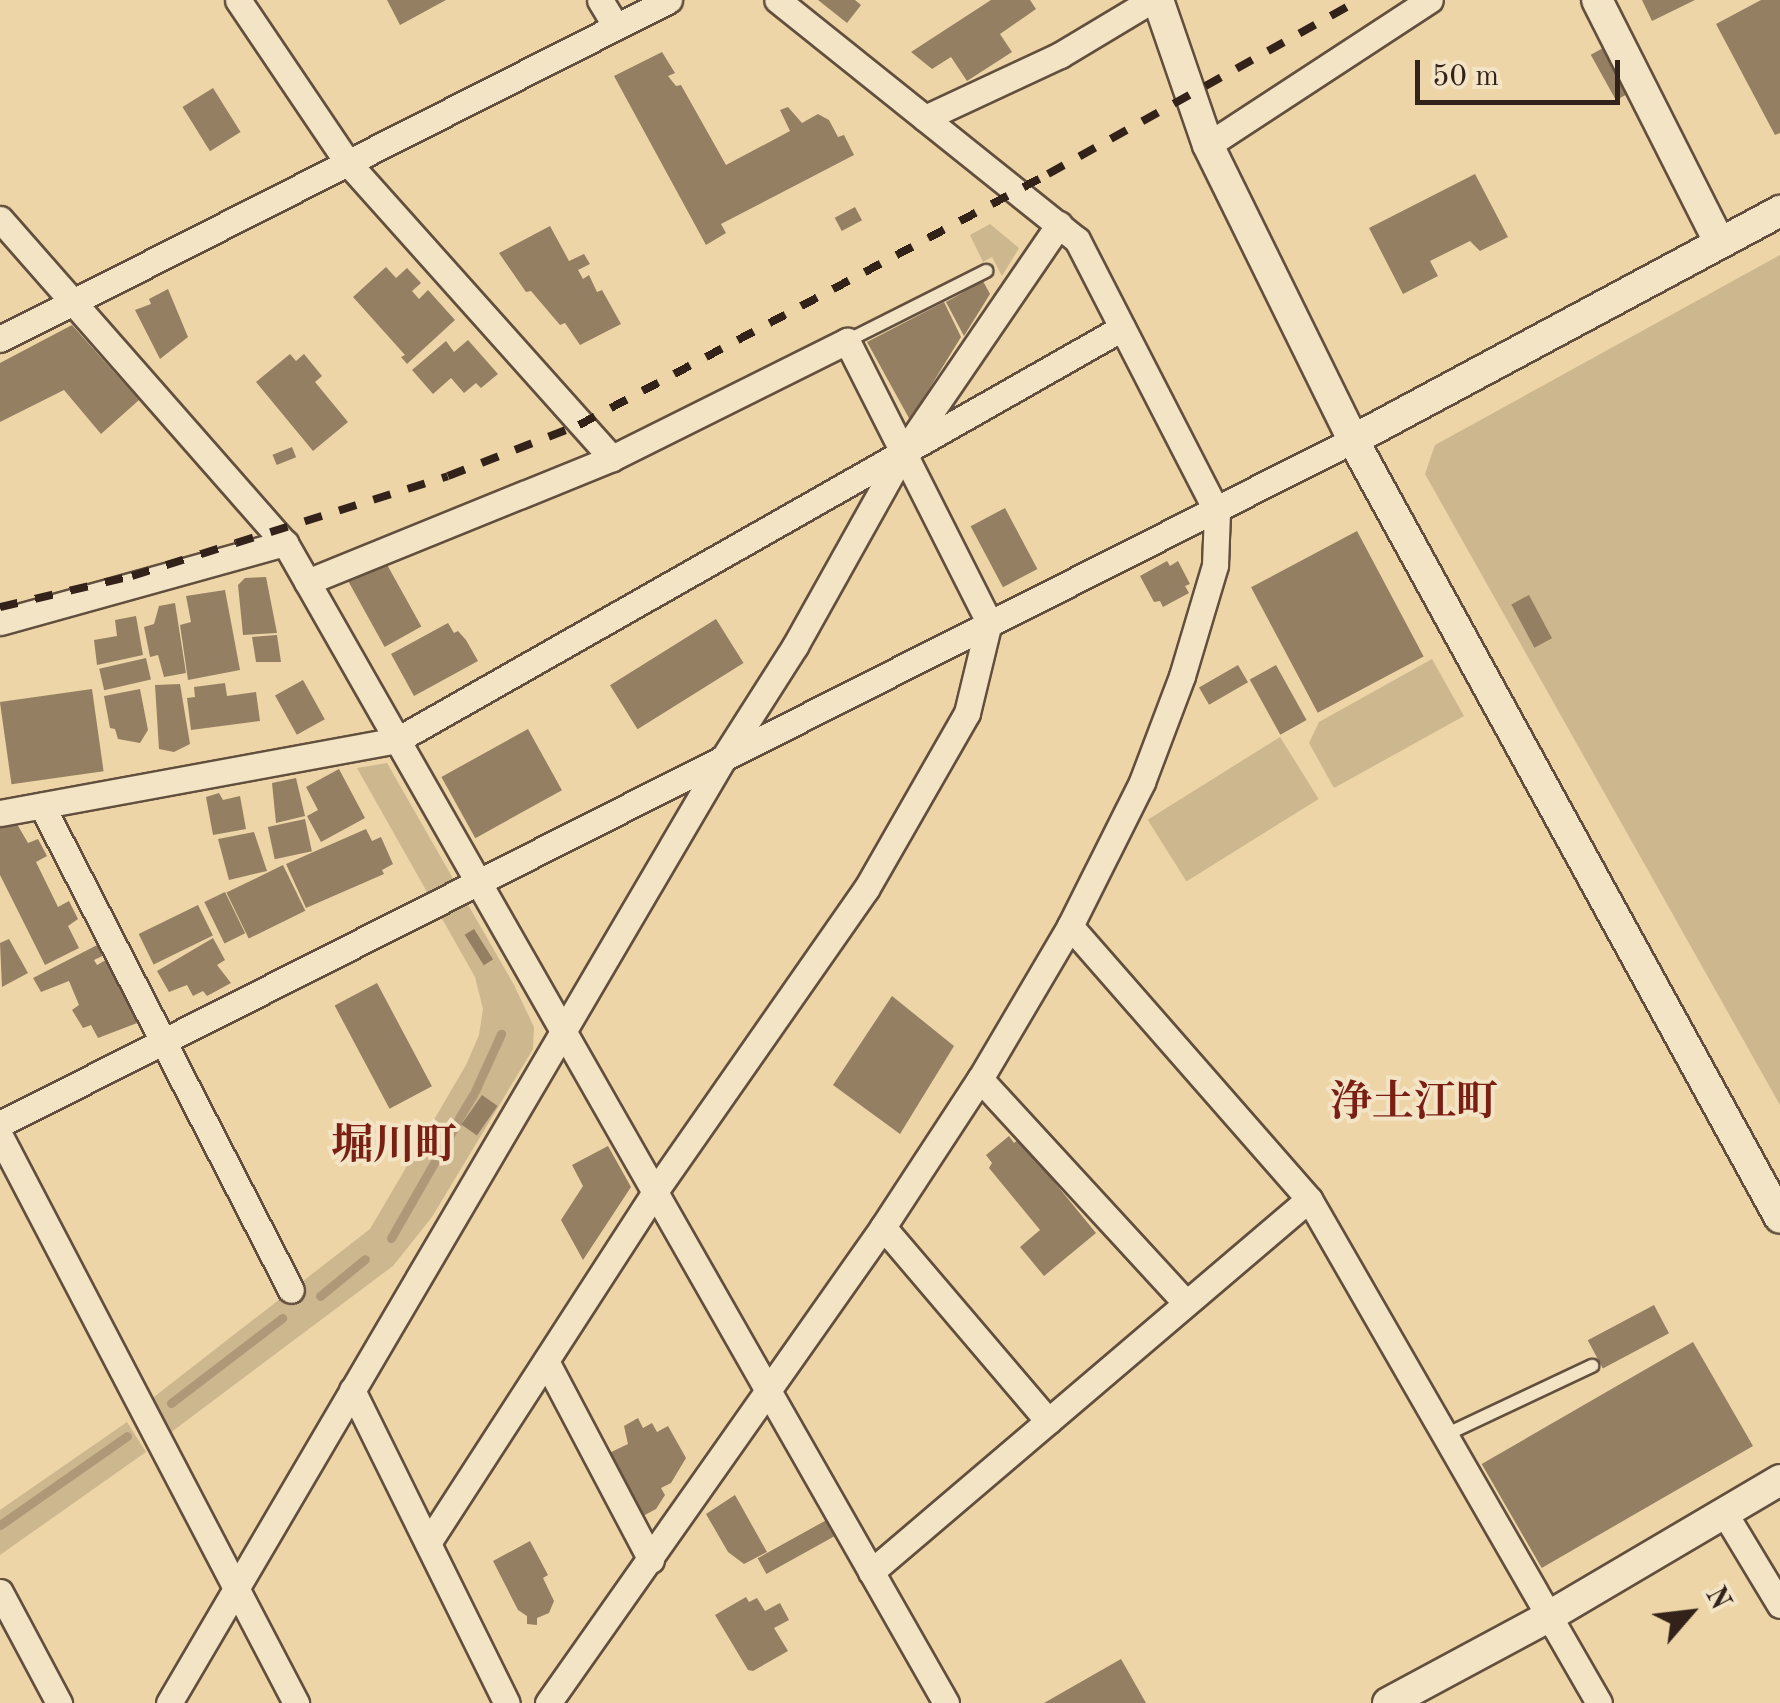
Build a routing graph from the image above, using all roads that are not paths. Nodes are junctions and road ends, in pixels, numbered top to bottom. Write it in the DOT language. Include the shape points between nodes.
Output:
graph roads {
  1 [pos="238,0"];
  2 [pos="600,0"];
  3 [pos="669,0"];
  4 [pos="777,0"];
  5 [pos="1155,0"];
  6 [pos="1430,0"];
  7 [pos="1597,0"];
  8 [pos="616,27"];
  9 [pos="925,118"];
  10 [pos="1208,145"];
  11 [pos="348,163"];
  12 [pos="1780,210"];
  13 [pos="0,219"];
  14 [pos="1059,224"];
  15 [pos="1719,242"];
  16 [pos="986,270"];
  17 [pos="73,302"];
  18 [pos="1122,328"];
  19 [pos="0,339"];
  20 [pos="847,341"];
  21 [pos="1353,440"];
  22 [pos="903,452"];
  23 [pos="612,458"];
  24 [pos="1217,512"];
  25 [pos="285,543"];
  26 [pos="308,582"];
  27 [pos="0,622"];
  28 [pos="989,622"];
  29 [pos="397,740"];
  30 [pos="722,759"];
  31 [pos="42,806"];
  32 [pos="0,813"];
  33 [pos="478,882"];
  34 [pos="1070,926"];
  35 [pos="562,1030"];
  36 [pos="163,1042"];
  37 [pos="980,1079"];
  38 [pos="0,1124"];
  39 [pos="0,1136"];
  40 [pos="655,1192"];
  41 [pos="1309,1199"];
  42 [pos="1780,1218"];
  43 [pos="883,1227"];
  44 [pos="291,1290"];
  45 [pos="1186,1303"];
  46 [pos="546,1360"];
  47 [pos="1592,1366"];
  48 [pos="352,1390"];
  49 [pos="769,1394"];
  50 [pos="1048,1422"];
  51 [pos="1443,1436"];
  52 [pos="1780,1480"];
  53 [pos="1725,1514"];
  54 [pos="428,1543"];
  55 [pos="651,1560"];
  56 [pos="871,1572"];
  57 [pos="236,1590"];
  58 [pos="0,1592"];
  59 [pos="1780,1605"];
  60 [pos="1546,1618"];
  61 [pos="934,1699"];
  62 [pos="59,1703"];
  63 [pos="169,1703"];
  64 [pos="296,1703"];
  65 [pos="507,1703"];
  66 [pos="548,1703"];
  67 [pos="1388,1703"];
  68 [pos="1599,1703"];
  1 -- 11 [label="street"];
  2 -- 8 [label="street"];
  3 -- 8 [label="street"];
  4 -- 9 [label="street"];
  5 -- 9 [label="street" via="1060,55"];
  5 -- 10 [label="street"];
  6 -- 10 [label="street"];
  7 -- 15 [label="street"];
  8 -- 11 [label="street"];
  9 -- 14 [label="street"];
  10 -- 21 [label="street"];
  11 -- 17 [label="street"];
  11 -- 23 [label="street"];
  12 -- 15 [label="street"];
  13 -- 17 [label="street"];
  14 -- 18 [label="street" via="1077,240"];
  14 -- 22 [label="street"];
  15 -- 21 [label="street"];
  16 -- 20 [label="lane"];
  17 -- 19 [label="street"];
  17 -- 25 [label="street"];
  18 -- 22 [label="street"];
  18 -- 24 [label="street"];
  20 -- 22 [label="street"];
  20 -- 23 [label="street"];
  21 -- 24 [label="street"];
  21 -- 42 [label="street"];
  22 -- 28 [label="street"];
  22 -- 29 [label="street"];
  22 -- 30 [label="street" via="795,646"];
  23 -- 26 [label="street"];
  24 -- 28 [label="street"];
  24 -- 34 [label="street" via="1215,565 1182,676 1142,782"];
  25 -- 26 [label="street"];
  25 -- 27 [label="street"];
  26 -- 29 [label="street"];
  28 -- 30 [label="street"];
  28 -- 40 [label="street" via="967,712 935,776 866,889"];
  29 -- 31 [label="street"];
  29 -- 33 [label="street"];
  30 -- 33 [label="street"];
  30 -- 35 [label="street"];
  31 -- 32 [label="street"];
  31 -- 36 [label="street"];
  33 -- 35 [label="street"];
  33 -- 36 [label="street"];
  34 -- 37 [label="street"];
  34 -- 41 [label="street"];
  35 -- 40 [label="street"];
  35 -- 48 [label="street"];
  36 -- 38 [label="street"];
  36 -- 44 [label="street"];
  37 -- 43 [label="street"];
  37 -- 45 [label="street"];
  39 -- 57 [label="street"];
  40 -- 46 [label="street"];
  40 -- 49 [label="street"];
  41 -- 45 [label="street"];
  41 -- 51 [label="street"];
  43 -- 49 [label="street"];
  43 -- 50 [label="street"];
  45 -- 50 [label="street"];
  46 -- 54 [label="street"];
  46 -- 55 [label="street"];
  47 -- 51 [label="lane"];
  48 -- 54 [label="street"];
  48 -- 57 [label="street"];
  49 -- 55 [label="street"];
  49 -- 56 [label="street"];
  50 -- 56 [label="street"];
  51 -- 60 [label="street"];
  52 -- 53 [label="street"];
  53 -- 59 [label="street"];
  53 -- 60 [label="street"];
  54 -- 65 [label="street"];
  55 -- 66 [label="street"];
  56 -- 61 [label="street"];
  57 -- 63 [label="street"];
  57 -- 64 [label="street"];
  58 -- 62 [label="street"];
  60 -- 67 [label="street"];
  60 -- 68 [label="street"];
}
